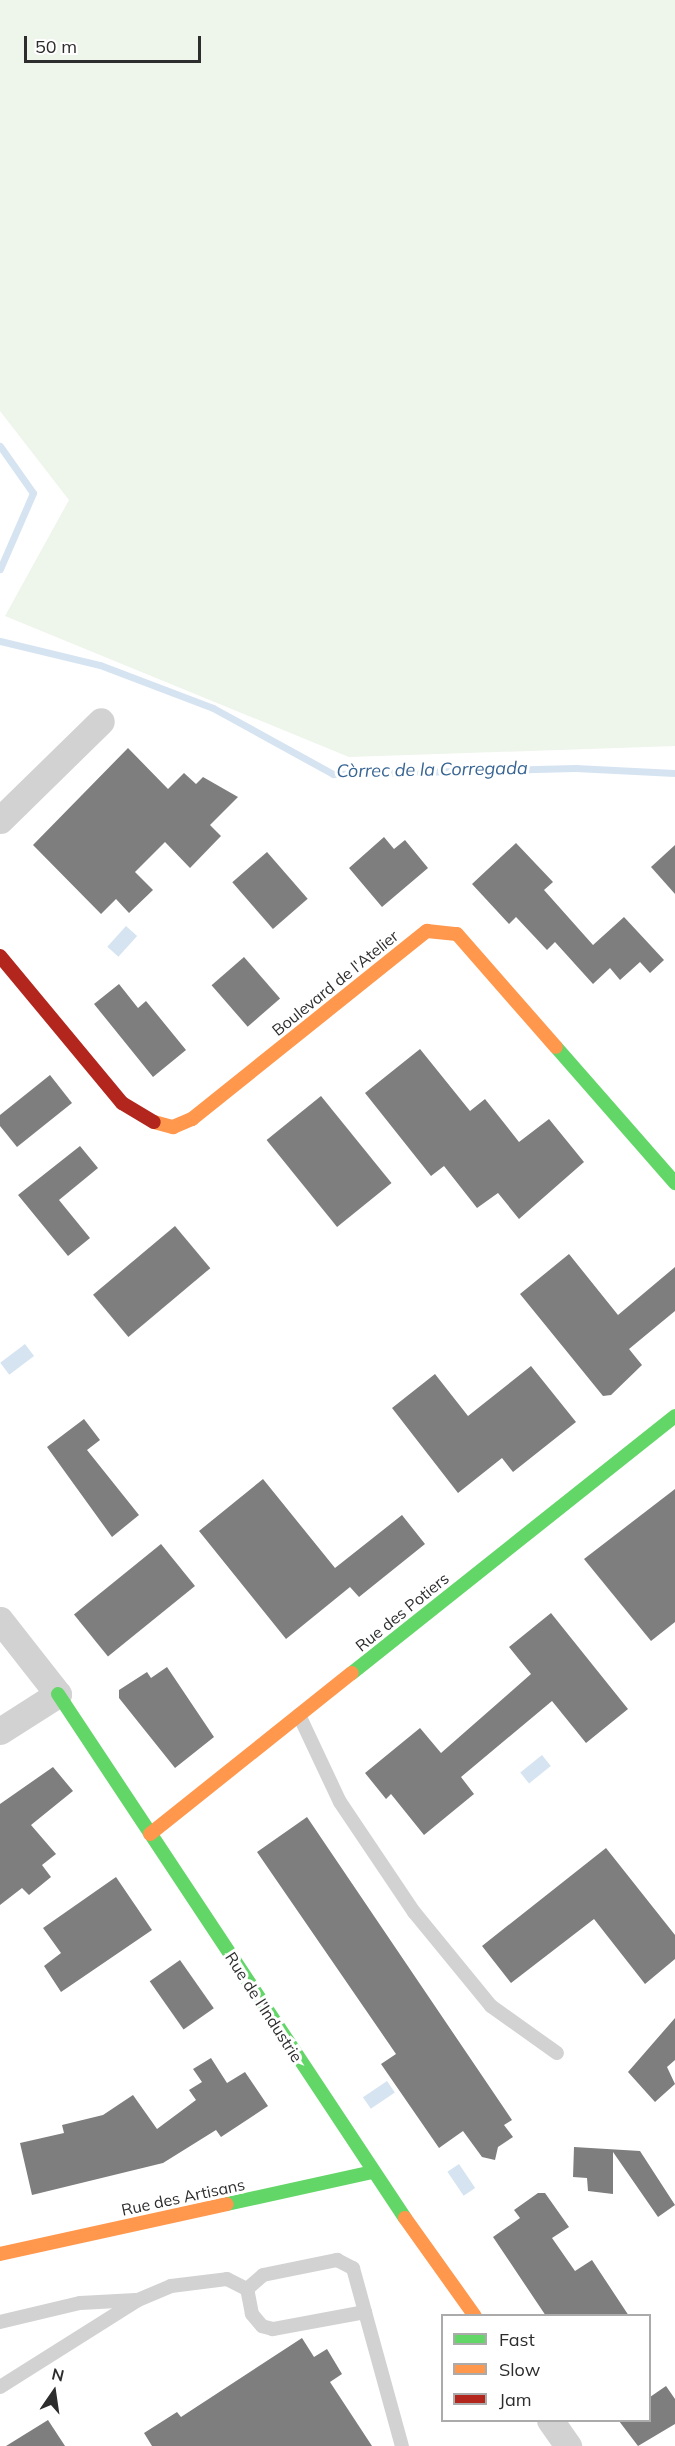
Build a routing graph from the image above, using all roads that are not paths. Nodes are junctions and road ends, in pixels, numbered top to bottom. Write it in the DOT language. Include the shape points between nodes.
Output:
graph roads {
  1 [pos="100,721"];
  2 [pos="0,820"];
  3 [pos="0,956"];
  4 [pos="675,1184"];
  5 [pos="675,1416"];
  6 [pos="0,1620"];
  7 [pos="58,1695"];
  8 [pos="299,1715"];
  9 [pos="0,1731"];
  10 [pos="150,1834"];
  11 [pos="557,2053"];
  12 [pos="373,2172"];
  13 [pos="0,2254"];
  14 [pos="247,2289"];
  15 [pos="138,2300"];
  16 [pos="365,2312"];
  17 [pos="474,2314"];
  18 [pos="0,2322"];
  19 [pos="0,2387"];
  20 [pos="551,2422"];
  21 [pos="402,2446"];
  22 [pos="568,2446"];
  1 -- 2 [label="street"];
  3 -- 4 [label="street, Boulevard de l'Atelier" via="122,1103 152,1122 173,1127 192,1119 427,931 457,934"];
  5 -- 8 [label="street, Rue des Potiers"];
  6 -- 7 [label="street"];
  7 -- 9 [label="street"];
  7 -- 10 [label="street, Rue de l'Industrie"];
  8 -- 10 [label="street, Rue des Potiers"];
  8 -- 11 [label="lane" via="340,1802 414,1912 491,2006"];
  10 -- 12 [label="street, Rue de l'Industrie"];
  12 -- 13 [label="street, Rue des Artisans"];
  12 -- 17 [label="street, Rue de l'Industrie"];
  14 -- 15 [label="lane" via="227,2279 194,2281"];
  14 -- 16 [label="lane" via="252,2314 262,2326 273,2329"];
  14 -- 16 [label="lane" via="263,2275 347,2262"];
  15 -- 18 [label="lane" via="80,2303"];
  15 -- 19 [label="lane"];
  16 -- 21 [label="lane"];
  20 -- 22 [label="street"];
}
